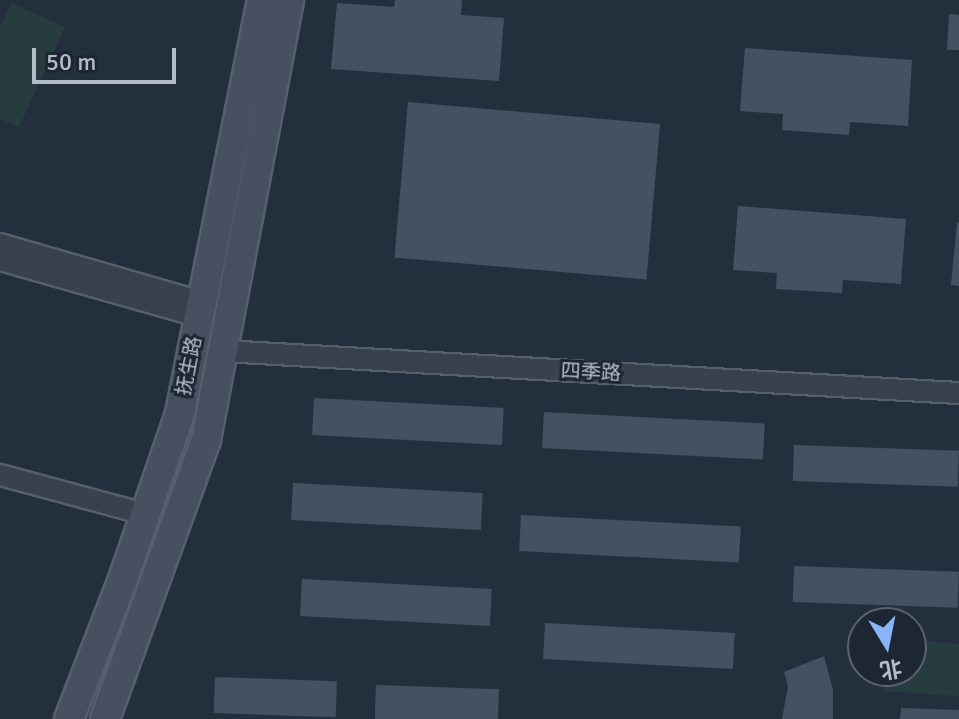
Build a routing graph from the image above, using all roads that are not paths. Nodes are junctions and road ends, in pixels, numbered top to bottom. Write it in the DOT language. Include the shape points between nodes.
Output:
graph roads {
  1 [pos="262,0"];
  2 [pos="289,0"];
  3 [pos="0,244"];
  4 [pos="0,260"];
  5 [pos="200,309"];
  6 [pos="223,351"];
  7 [pos="959,393"];
  8 [pos="0,475"];
  9 [pos="145,514"];
  10 [pos="69,719"];
  11 [pos="105,719"];
  1 -- 5 [label="main road, 抚生路"];
  2 -- 6 [label="main road, 抚生路"];
  3 -- 5 [label="street"];
  4 -- 5 [label="street"];
  5 -- 9 [label="main road, 抚生路" via="180,413"];
  6 -- 7 [label="street, 四季路"];
  6 -- 11 [label="main road, 抚生路" via="206,440"];
  8 -- 9 [label="street"];
  9 -- 10 [label="main road, 抚生路"];
}
